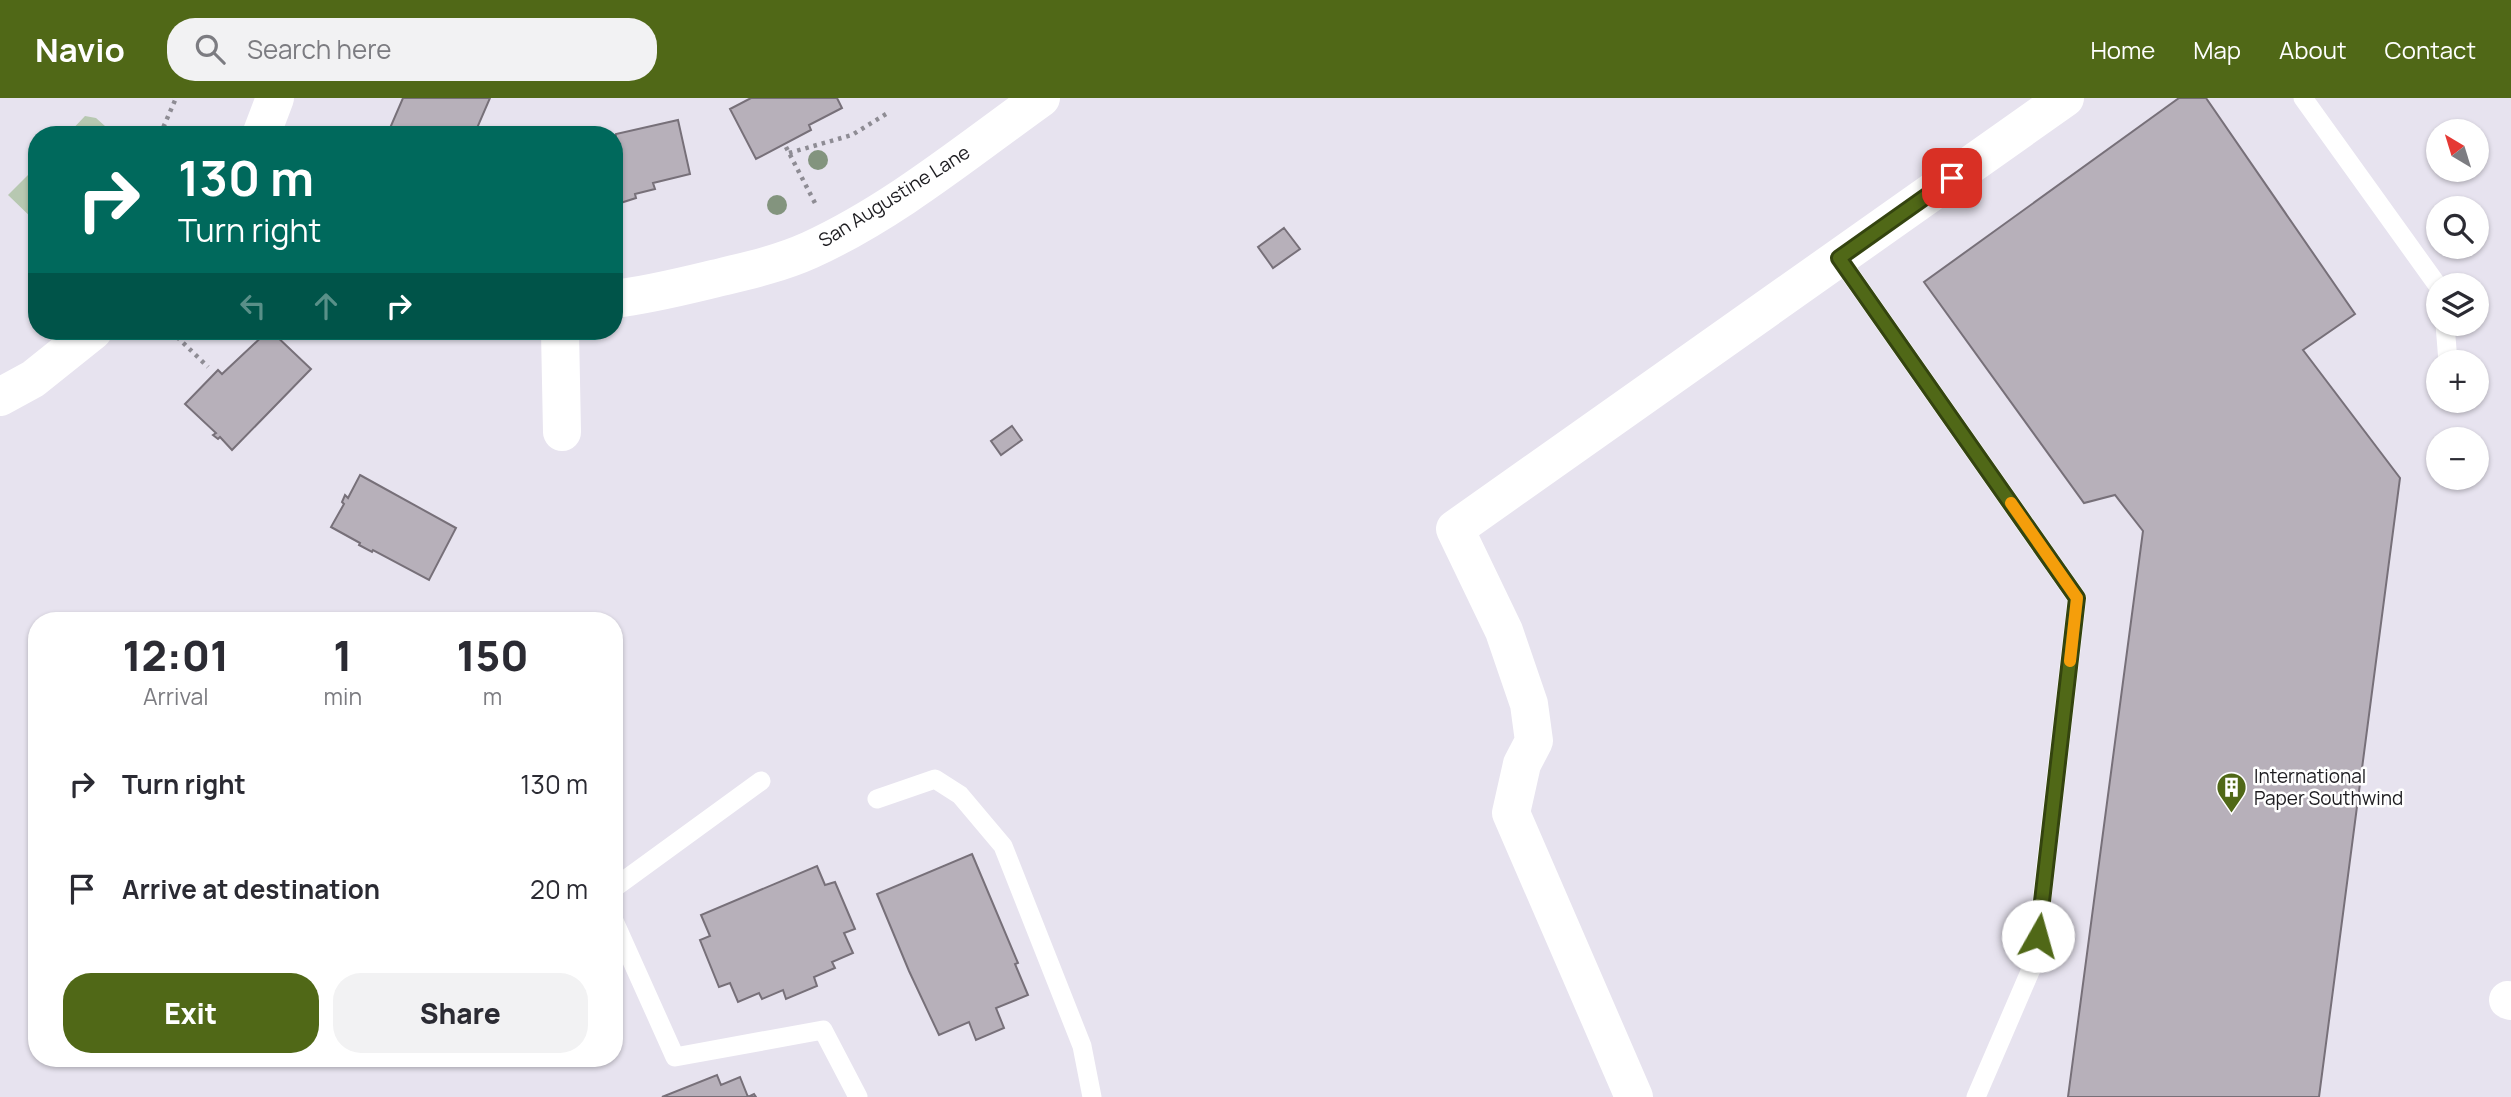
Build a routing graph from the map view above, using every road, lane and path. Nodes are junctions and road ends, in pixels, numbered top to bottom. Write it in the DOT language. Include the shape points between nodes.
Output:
graph roads {
  1 [pos="177,98"];
  2 [pos="275,98"];
  3 [pos="1041,98"];
  4 [pos="2065,98"];
  5 [pos="2303,98"];
  6 [pos="886,114"];
  7 [pos="164,126"];
  8 [pos="264,126"];
  9 [pos="786,147"];
  10 [pos="789,153"];
  11 [pos="816,206"];
  12 [pos="1839,258"];
  13 [pos="2429,273"];
  14 [pos="623,298"];
  15 [pos="82,340"];
  16 [pos="180,340"];
  17 [pos="560,340"];
  18 [pos="208,368"];
  19 [pos="0,397"];
  20 [pos="562,432"];
  21 [pos="761,781"];
  22 [pos="877,799"];
  23 [pos="623,881"];
  24 [pos="623,941"];
  25 [pos="858,1097"];
  26 [pos="1092,1097"];
  27 [pos="1634,1097"];
  28 [pos="1976,1097"];
  1 -- 7 [label="path"];
  2 -- 8 [label="street"];
  3 -- 14 [label="street, San Augustine Lane" via="872,216 810,250 746,271"];
  4 -- 12 [label="street"];
  5 -- 13 [label="lane"];
  6 -- 10 [label="path" via="852,135"];
  9 -- 10 [label="path"];
  10 -- 11 [label="path"];
  12 -- 27 [label="street" via="1455,529 1504,631 1529,704 1534,741 1522,764 1511,813"];
  12 -- 28 [label="lane" via="2077,598 2035,960"];
  15 -- 19 [label="street" via="33,379"];
  16 -- 18 [label="path"];
  17 -- 20 [label="street"];
  21 -- 23 [label="lane"];
  22 -- 26 [label="lane" via="936,779 960,795 1003,846 1082,1046"];
  24 -- 25 [label="lane" via="675,1057 823,1030"];
}
